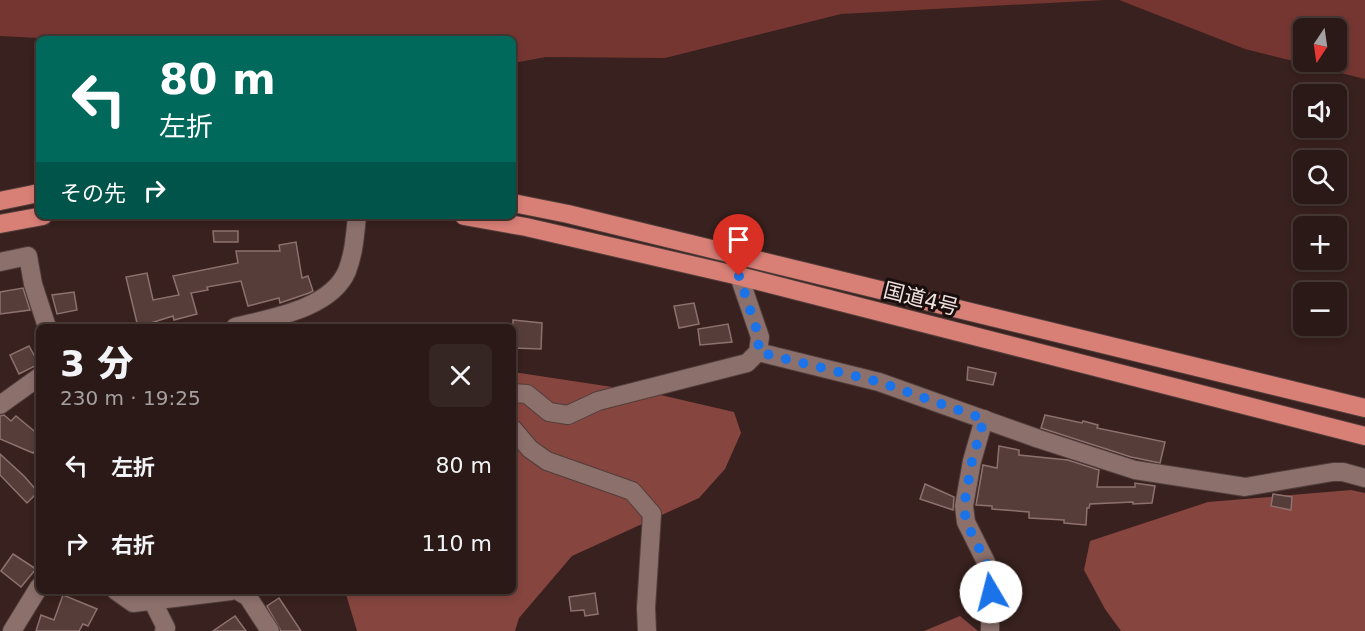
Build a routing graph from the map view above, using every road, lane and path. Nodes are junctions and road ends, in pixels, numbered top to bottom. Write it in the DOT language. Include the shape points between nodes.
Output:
graph roads {
  1 [pos="36,194"];
  2 [pos="0,201"];
  3 [pos="516,204"];
  4 [pos="36,217"];
  5 [pos="357,219"];
  6 [pos="481,219"];
  7 [pos="0,224"];
  8 [pos="0,262"];
  9 [pos="739,276"];
  10 [pos="303,318"];
  11 [pos="46,324"];
  12 [pos="258,324"];
  13 [pos="758,352"];
  14 [pos="36,379"];
  15 [pos="516,393"];
  16 [pos="0,405"];
  17 [pos="1365,408"];
  18 [pos="984,419"];
  19 [pos="516,433"];
  20 [pos="1365,436"];
  21 [pos="1365,478"];
  22 [pos="36,591"];
  23 [pos="120,594"];
  24 [pos="210,594"];
  25 [pos="243,594"];
  26 [pos="153,602"];
  27 [pos="12,631"];
  28 [pos="164,631"];
  29 [pos="270,631"];
  30 [pos="647,631"];
  31 [pos="990,631"];
  1 -- 2 [label="highway"];
  3 -- 17 [label="highway, 国道4号"];
  4 -- 7 [label="highway"];
  5 -- 10 [label="street" via="346,273"];
  6 -- 9 [label="highway, 国道4号"];
  8 -- 11 [label="street" via="28,256"];
  9 -- 13 [label="street" via="759,337"];
  9 -- 20 [label="highway, 国道4号"];
  10 -- 12 [label="street"];
  13 -- 15 [label="street" via="747,363 598,401 568,415 549,412 527,394"];
  13 -- 18 [label="street" via="879,382"];
  14 -- 16 [label="street"];
  18 -- 21 [label="street" via="1135,470 1204,481 1245,487 1333,472"];
  18 -- 31 [label="street" via="964,506 966,522 991,572"];
  19 -- 30 [label="street" via="530,449 547,460 632,491 652,514"];
  22 -- 27 [label="street"];
  23 -- 26 [label="street" via="133,603"];
  24 -- 26 [label="street"];
  25 -- 29 [label="street"];
  26 -- 28 [label="street"];
}
